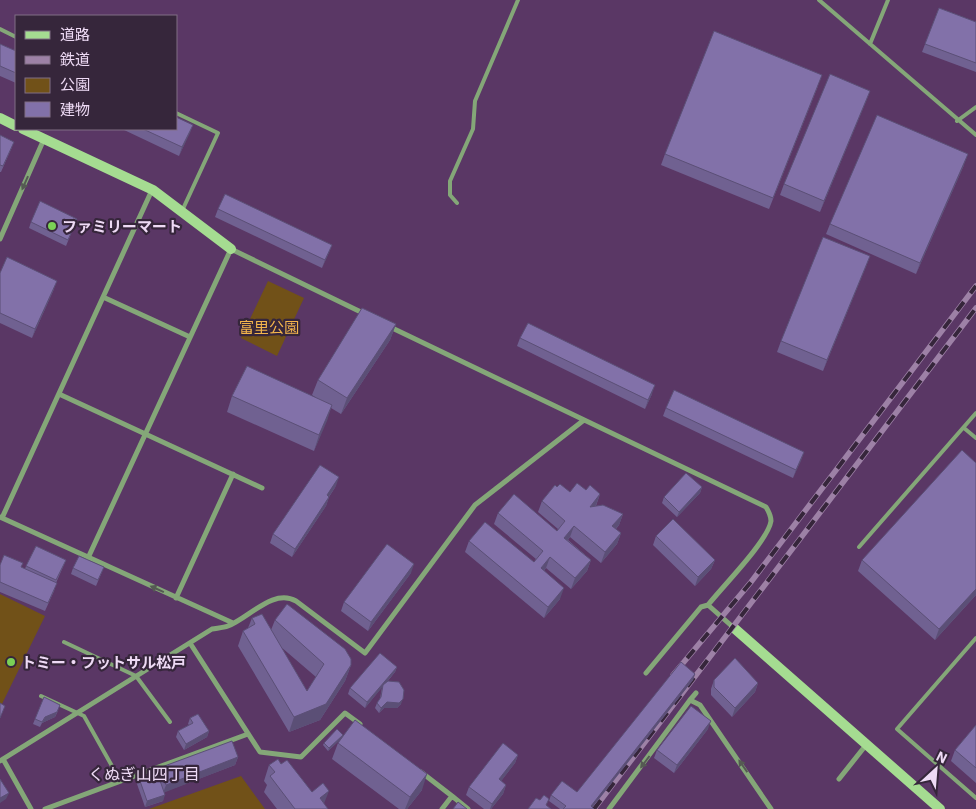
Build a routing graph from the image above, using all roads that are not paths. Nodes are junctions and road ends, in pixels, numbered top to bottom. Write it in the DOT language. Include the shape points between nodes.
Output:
graph roads {
  1 [pos="518,0"];
  2 [pos="818,0"];
  3 [pos="888,0"];
  4 [pos="0,29"];
  5 [pos="15,36"];
  6 [pos="870,44"];
  7 [pos="976,107"];
  8 [pos="178,114"];
  9 [pos="0,118"];
  10 [pos="957,121"];
  11 [pos="15,126"];
  12 [pos="25,130"];
  13 [pos="976,135"];
  14 [pos="45,139"];
  15 [pos="152,190"];
  16 [pos="457,204"];
  17 [pos="182,211"];
  18 [pos="0,239"];
  19 [pos="231,249"];
  20 [pos="103,297"];
  21 [pos="371,318"];
  22 [pos="380,322"];
  23 [pos="190,337"];
  24 [pos="59,394"];
  25 [pos="976,413"];
  26 [pos="584,420"];
  27 [pos="964,428"];
  28 [pos="146,434"];
  29 [pos="976,438"];
  30 [pos="233,474"];
  31 [pos="262,488"];
  32 [pos="1,518"];
  33 [pos="859,547"];
  34 [pos="88,558"];
  35 [pos="176,598"];
  36 [pos="708,604"];
  37 [pos="233,623"];
  38 [pos="734,628"];
  39 [pos="976,638"];
  40 [pos="64,642"];
  41 [pos="190,643"];
  42 [pos="646,673"];
  43 [pos="136,676"];
  44 [pos="696,693"];
  45 [pos="41,696"];
  46 [pos="690,700"];
  47 [pos="78,712"];
  48 [pos="170,722"];
  49 [pos="367,730"];
  50 [pos="248,734"];
  51 [pos="866,744"];
  52 [pos="1,760"];
  53 [pos="417,769"];
  54 [pos="117,775"];
  55 [pos="839,779"];
  56 [pos="452,796"];
  57 [pos="976,798"];
  58 [pos="769,808"];
  59 [pos="31,809"];
  60 [pos="45,809"];
  61 [pos="442,809"];
  62 [pos="468,809"];
  63 [pos="610,809"];
  64 [pos="940,809"];
  1 -- 16 [label="lane" via="475,101 473,129 450,181 450,195"];
  2 -- 6 [label="lane"];
  3 -- 6 [label="lane"];
  4 -- 5 [label="lane"];
  6 -- 10 [label="lane"];
  7 -- 10 [label="lane"];
  8 -- 17 [label="lane" via="218,133"];
  9 -- 11 [label="street"];
  10 -- 13 [label="lane"];
  12 -- 14 [label="street"];
  14 -- 15 [label="street"];
  14 -- 18 [label="street, one-way"];
  15 -- 17 [label="street"];
  15 -- 20 [label="street"];
  17 -- 19 [label="street"];
  19 -- 21 [label="street"];
  19 -- 23 [label="street"];
  20 -- 23 [label="street"];
  20 -- 24 [label="street"];
  22 -- 26 [label="street"];
  23 -- 28 [label="street"];
  24 -- 28 [label="street"];
  24 -- 32 [label="street"];
  25 -- 27 [label="lane"];
  26 -- 36 [label="street" via="766,507 771,521 768,530"];
  26 -- 37 [label="street" via="475,505 365,653 288,597 276,598"];
  27 -- 29 [label="lane"];
  27 -- 33 [label="lane"];
  28 -- 30 [label="street"];
  28 -- 34 [label="street"];
  30 -- 31 [label="street"];
  30 -- 35 [label="street"];
  32 -- 34 [label="street"];
  35 -- 34 [label="street, one-way"];
  35 -- 37 [label="street"];
  36 -- 38 [label="street"];
  36 -- 42 [label="street" via="701,607"];
  37 -- 41 [label="street" via="212,629"];
  38 -- 51 [label="street"];
  39 -- 57 [label="lane" via="897,729"];
  40 -- 43 [label="lane"];
  41 -- 43 [label="street"];
  41 -- 50 [label="street"];
  43 -- 47 [label="street"];
  43 -- 48 [label="lane"];
  44 -- 46 [label="street"];
  45 -- 47 [label="lane"];
  58 -- 46 [label="street, one-way" via="700,704"];
  46 -- 63 [label="street, one-way"];
  47 -- 52 [label="street"];
  47 -- 54 [label="lane" via="84,716"];
  49 -- 50 [label="street" via="345,713 301,757 260,752"];
  50 -- 60 [label="street"];
  51 -- 55 [label="street"];
  51 -- 64 [label="street"];
  52 -- 59 [label="street"];
  53 -- 56 [label="street"];
  56 -- 61 [label="street"];
  56 -- 62 [label="street"];
}
